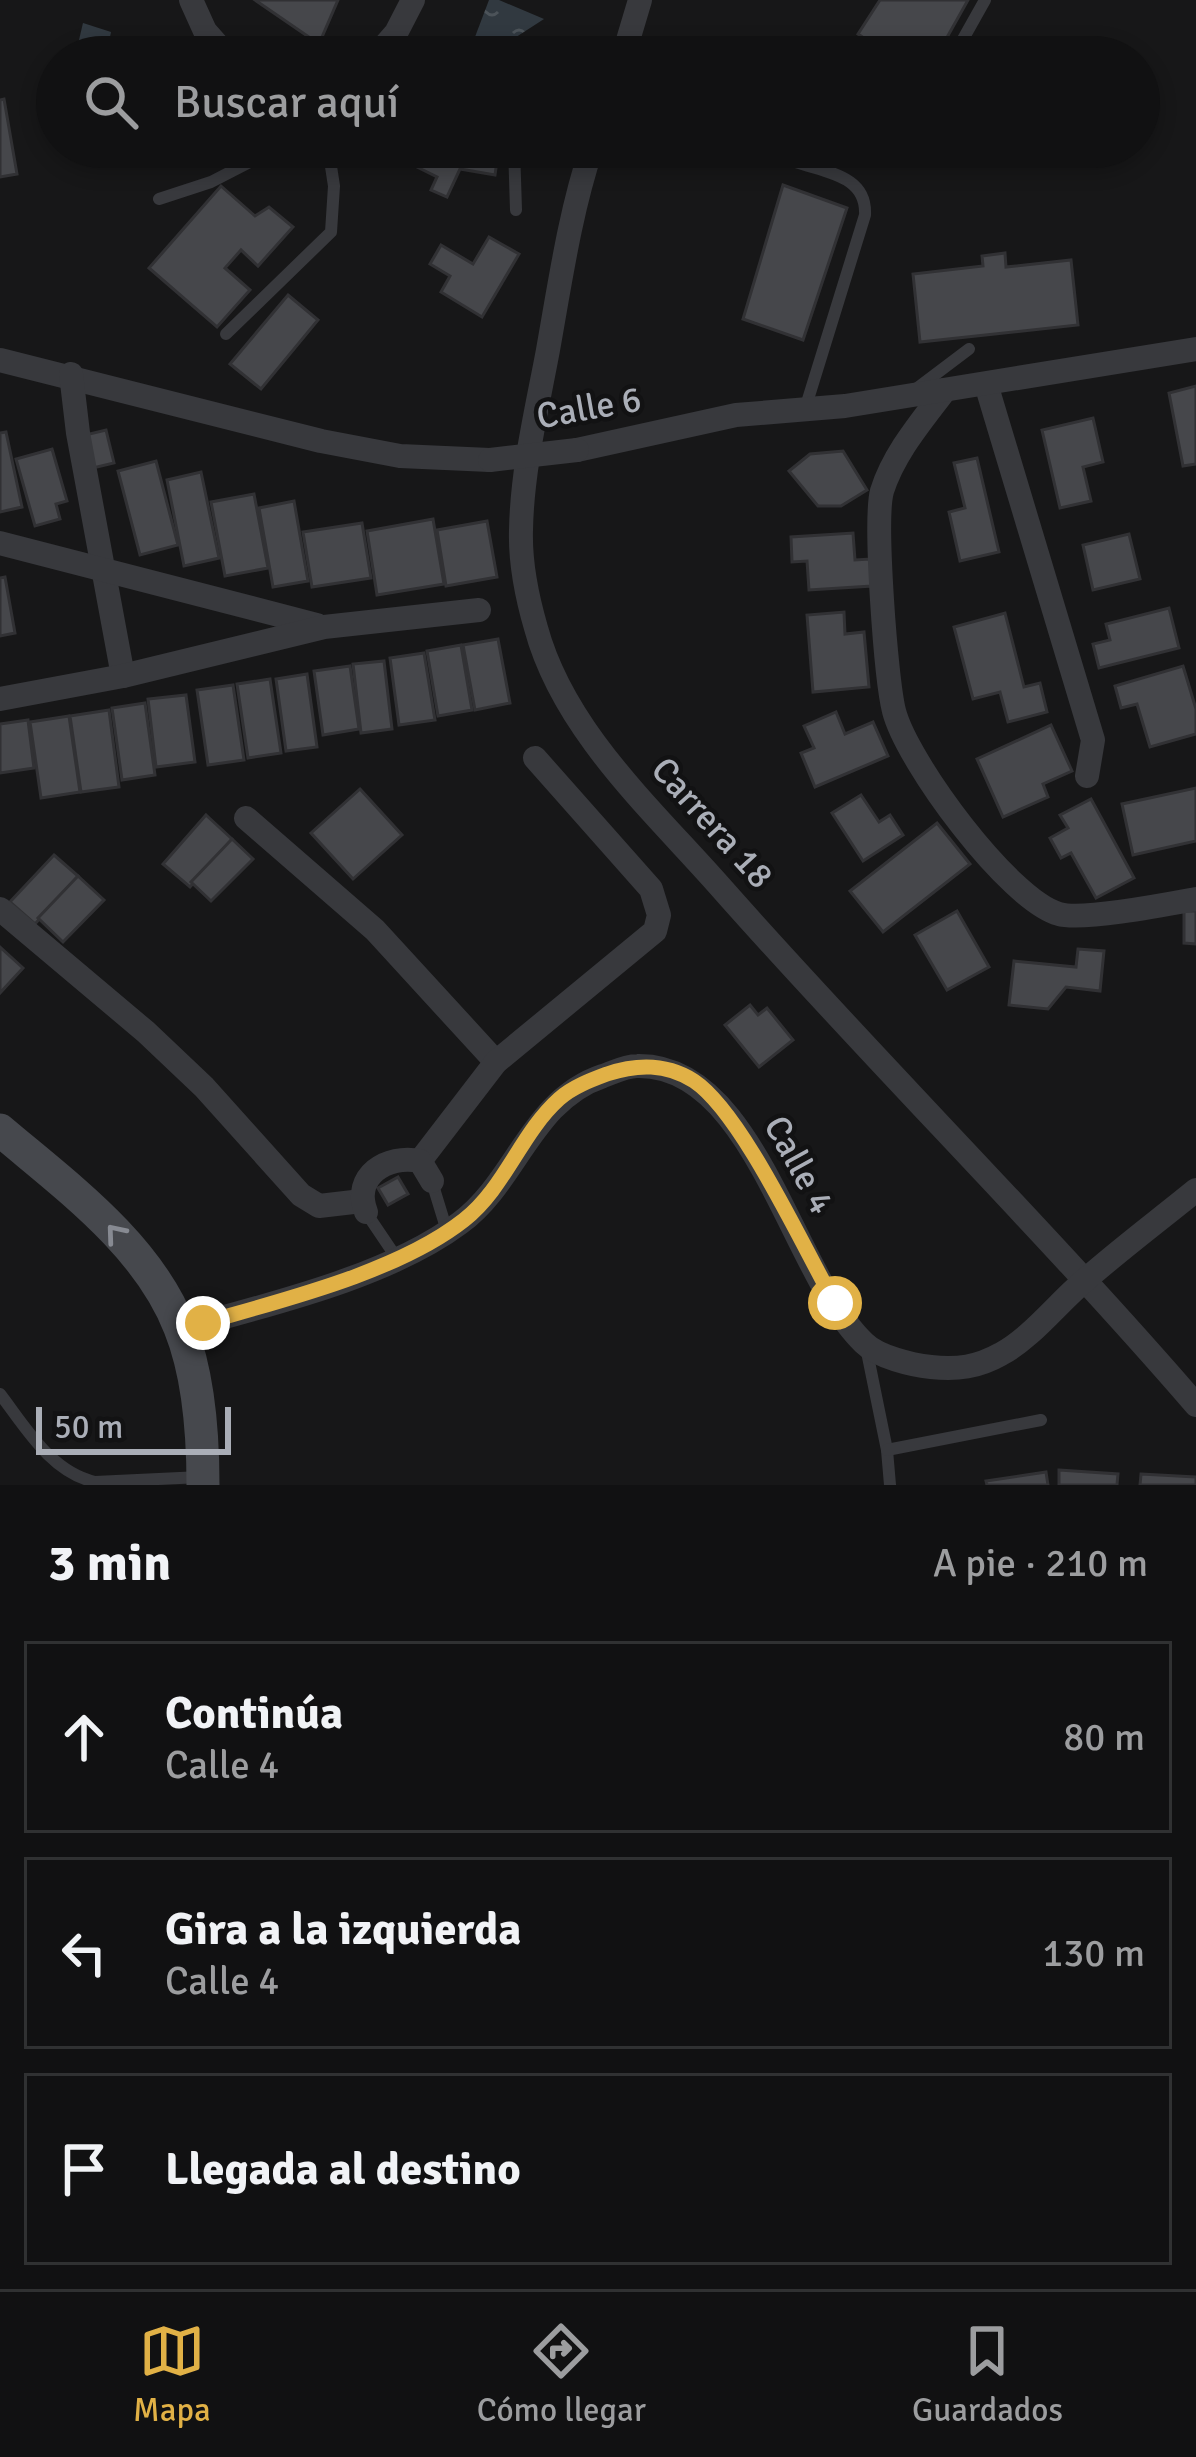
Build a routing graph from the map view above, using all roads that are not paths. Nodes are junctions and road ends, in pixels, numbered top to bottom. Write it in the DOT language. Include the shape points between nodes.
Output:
graph roads {
  1 [pos="191,0"];
  2 [pos="413,0"];
  3 [pos="640,0"];
  4 [pos="985,0"];
  5 [pos="210,36"];
  6 [pos="394,36"];
  7 [pos="629,36"];
  8 [pos="964,36"];
  9 [pos="238,168"];
  10 [pos="331,168"];
  11 [pos="515,168"];
  12 [pos="585,168"];
  13 [pos="813,168"];
  14 [pos="158,199"];
  15 [pos="516,210"];
  16 [pos="226,334"];
  17 [pos="968,349"];
  18 [pos="1196,349"];
  19 [pos="0,360"];
  20 [pos="71,374"];
  21 [pos="986,384"];
  22 [pos="945,390"];
  23 [pos="905,397"];
  24 [pos="805,410"];
  25 [pos="0,543"];
  26 [pos="106,572"];
  27 [pos="479,610"];
  28 [pos="324,627"];
  29 [pos="123,676"];
  30 [pos="0,699"];
  31 [pos="535,758"];
  32 [pos="1087,776"];
  33 [pos="246,818"];
  34 [pos="1196,898"];
  35 [pos="0,909"];
  36 [pos="496,1062"];
  37 [pos="0,1130"];
  38 [pos="426,1171"];
  39 [pos="1196,1190"];
  40 [pos="365,1207"];
  41 [pos="448,1232"];
  42 [pos="396,1257"];
  43 [pos="1087,1279"];
  44 [pos="181,1329"];
  45 [pos="866,1346"];
  46 [pos="0,1394"];
  47 [pos="1196,1405"];
  48 [pos="1041,1420"];
  49 [pos="887,1450"];
  50 [pos="203,1481"];
  51 [pos="890,1485"];
  1 -- 5 [label="street"];
  2 -- 6 [label="street"];
  3 -- 7 [label="street"];
  4 -- 8 [label="lane"];
  9 -- 14 [label="lane"];
  10 -- 16 [label="lane" via="331,232"];
  11 -- 15 [label="lane"];
  12 -- 43 [label="street, Carrera 18" via="521,526 551,674 607,759 781,956"];
  13 -- 24 [label="lane" via="866,197"];
  17 -- 23 [label="lane"];
  18 -- 21 [label="street, Calle 6"];
  19 -- 20 [label="street, Calle 6"];
  20 -- 24 [label="street, Calle 6, bridge" via="188,410 400,456 490,460"];
  20 -- 26 [label="street"];
  21 -- 22 [label="street, Calle 6"];
  21 -- 32 [label="street" via="1093,740"];
  22 -- 23 [label="street, Calle 6"];
  22 -- 34 [label="street" via="880,496 894,710 909,750 1022,892 1060,915"];
  23 -- 24 [label="street, Calle 6"];
  25 -- 26 [label="street"];
  26 -- 28 [label="street"];
  26 -- 29 [label="street"];
  27 -- 28 [label="street"];
  28 -- 29 [label="street"];
  29 -- 30 [label="street"];
  31 -- 36 [label="street" via="651,890 658,915 655,931"];
  33 -- 36 [label="street" via="376,929"];
  35 -- 40 [label="street" via="189,1073 301,1195 320,1206"];
  36 -- 38 [label="street"];
  44 -- 37 [label="main road, one-way" via="110,1223"];
  38 -- 40 [label="street" via="406,1158 380,1165 364,1187"];
  38 -- 41 [label="lane"];
  39 -- 43 [label="street"];
  40 -- 42 [label="lane"];
  41 -- 42 [label="street, Calle 4"];
  41 -- 45 [label="street, Calle 4" via="480,1207 559,1099 633,1065 664,1068 695,1082 734,1122"];
  42 -- 44 [label="street, Calle 4" via="323,1289"];
  43 -- 45 [label="street" via="1003,1354 958,1370 917,1366"];
  43 -- 47 [label="street, Carrera 18"];
  44 -- 50 [label="main road"];
  45 -- 49 [label="lane"];
  46 -- 50 [label="lane" via="78,1478"];
  48 -- 49 [label="lane"];
  49 -- 51 [label="lane"];
}
